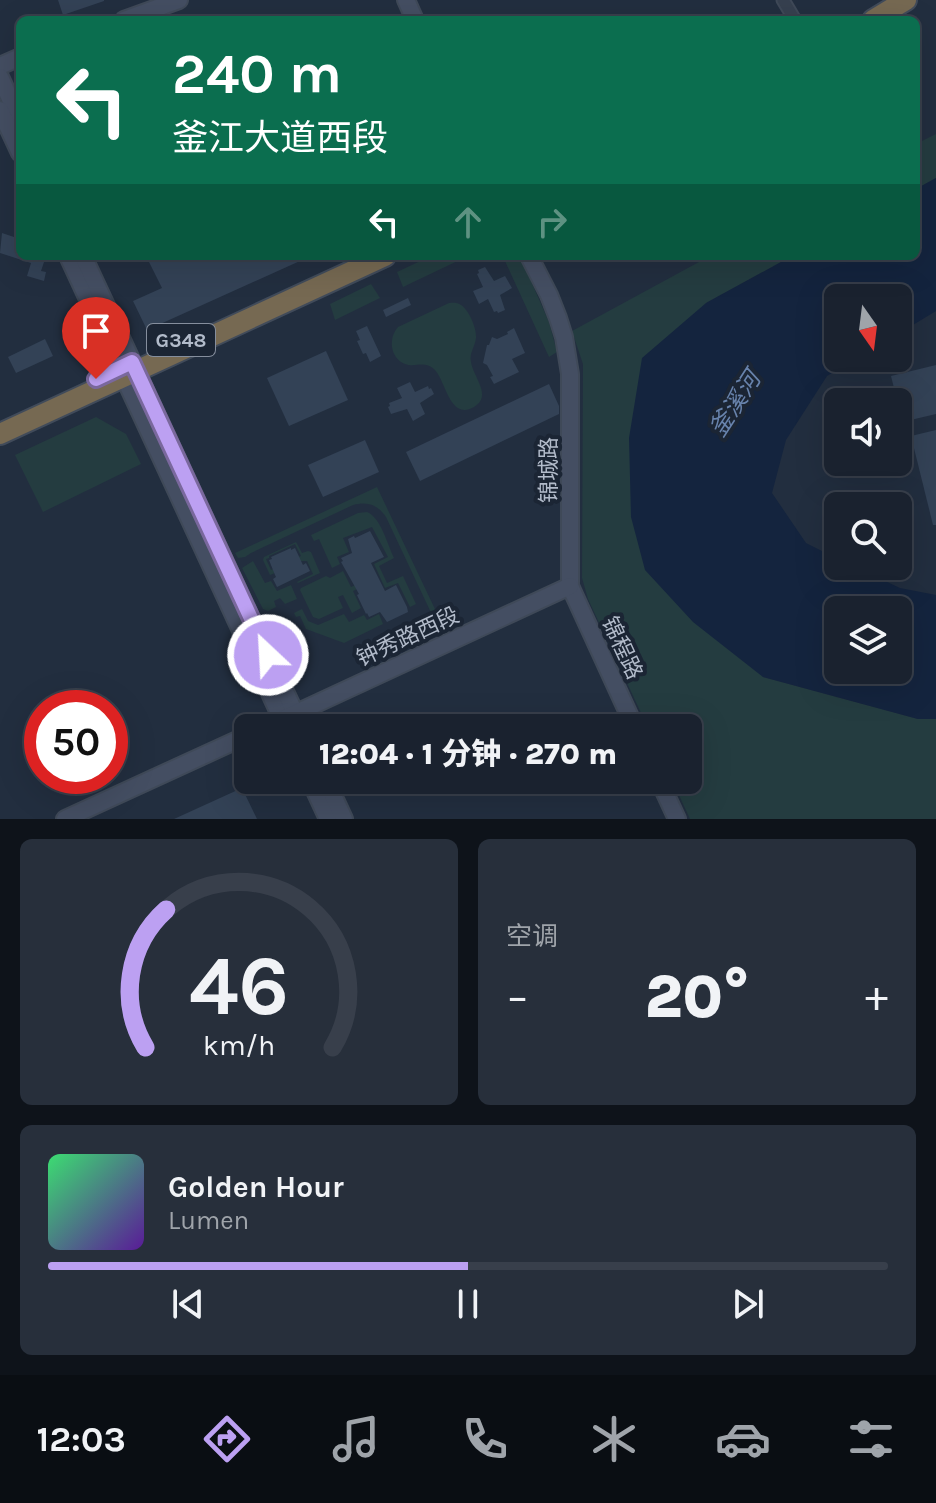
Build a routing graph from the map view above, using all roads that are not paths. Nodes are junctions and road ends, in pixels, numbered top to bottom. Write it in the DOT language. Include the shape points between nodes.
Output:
graph roads {
  1 [pos="179,0"];
  2 [pos="889,0"];
  3 [pos="906,0"];
  4 [pos="135,16"];
  5 [pos="863,16"];
  6 [pos="880,16"];
  7 [pos="0,77"];
  8 [pos="0,110"];
  9 [pos="16,111"];
  10 [pos="16,144"];
  11 [pos="70,260"];
  12 [pos="85,260"];
  13 [pos="353,260"];
  14 [pos="376,260"];
  15 [pos="531,260"];
  16 [pos="128,370"];
  17 [pos="0,423"];
  18 [pos="0,434"];
  19 [pos="570,586"];
  20 [pos="287,714"];
  21 [pos="307,714"];
  22 [pos="629,714"];
  23 [pos="234,741"];
  24 [pos="316,794"];
  25 [pos="332,794"];
  26 [pos="665,794"];
  27 [pos="65,819"];
  28 [pos="328,819"];
  29 [pos="344,819"];
  30 [pos="677,819"];
  1 -- 4 [label="street"];
  2 -- 5 [label="highway"];
  3 -- 6 [label="highway"];
  7 -- 9 [label="street"];
  8 -- 10 [label="street"];
  11 -- 16 [label="street"];
  12 -- 16 [label="street"];
  13 -- 16 [label="highway, G348"];
  14 -- 16 [label="highway, G348"];
  15 -- 19 [label="street, 锦城路" via="561,327 572,393"];
  16 -- 17 [label="highway, G348"];
  16 -- 18 [label="highway, G348"];
  16 -- 20 [label="street"];
  19 -- 21 [label="street, 钟秀路西段"];
  19 -- 22 [label="street, 锦程路"];
  23 -- 27 [label="street"];
  24 -- 28 [label="street"];
  25 -- 29 [label="street"];
  26 -- 30 [label="street"];
}
